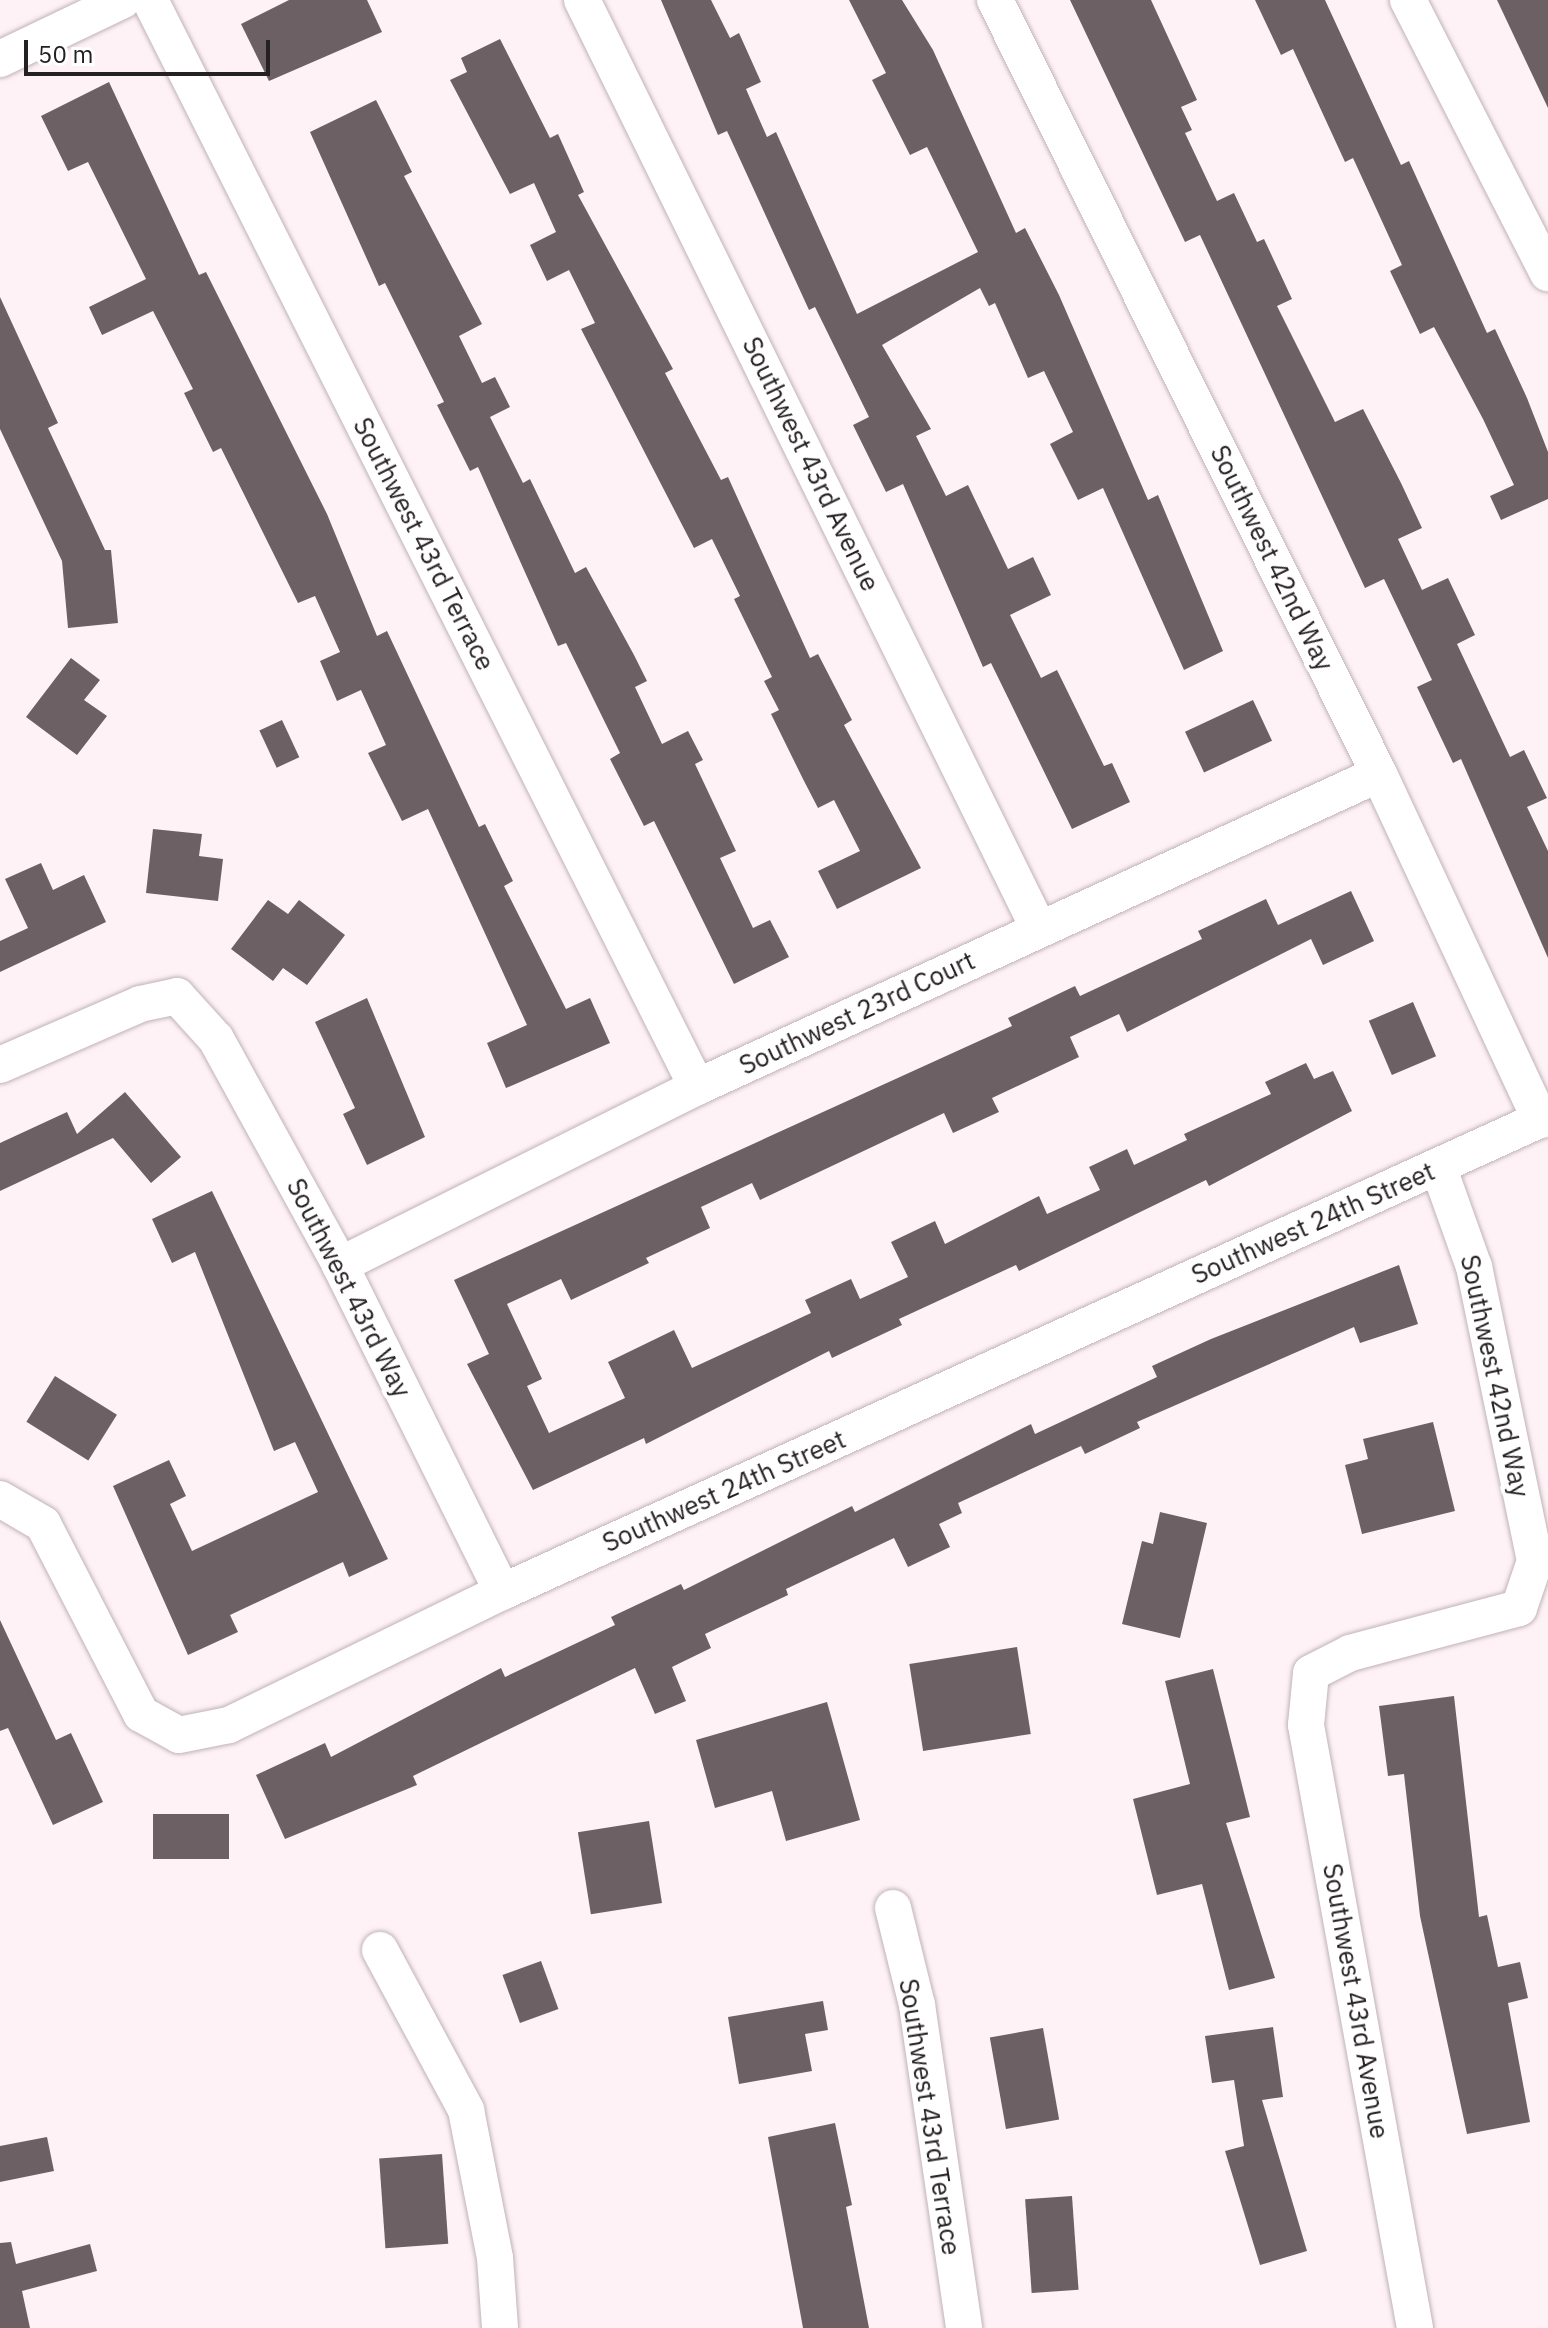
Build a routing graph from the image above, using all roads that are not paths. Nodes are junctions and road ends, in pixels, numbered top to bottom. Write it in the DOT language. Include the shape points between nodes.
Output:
graph roads {
  1 [pos="123,0"];
  2 [pos="150,0"];
  3 [pos="582,0"];
  4 [pos="995,0"];
  5 [pos="1408,0"];
  6 [pos="0,59"];
  7 [pos="1548,273"];
  8 [pos="1379,774"];
  9 [pos="1039,929"];
  10 [pos="0,1065"];
  11 [pos="697,1087"];
  12 [pos="1544,1118"];
  13 [pos="1438,1166"];
  14 [pos="340,1265"];
  15 [pos="0,1499"];
  16 [pos="502,1592"];
  17 [pos="1311,1673"];
  18 [pos="893,1908"];
  19 [pos="380,1950"];
  20 [pos="500,2328"];
  21 [pos="964,2328"];
  22 [pos="1415,2328"];
  1 -- 6 [label="street"];
  2 -- 11 [label="street, Southwest 43rd Terrace"];
  3 -- 9 [label="street, Southwest 43rd Avenue"];
  4 -- 8 [label="street, Southwest 42nd Way"];
  5 -- 7 [label="street"];
  8 -- 9 [label="street, Southwest 23rd Court"];
  8 -- 12 [label="street, Southwest 42nd Way"];
  9 -- 11 [label="street, Southwest 23rd Court"];
  10 -- 14 [label="street, Southwest 43rd Way" via="140,1004 177,996 216,1039"];
  11 -- 14 [label="street, Southwest 23rd Court"];
  12 -- 13 [label="street, Southwest 24th Street"];
  13 -- 16 [label="street, Southwest 24th Street"];
  13 -- 17 [label="street, Southwest 42nd Way" via="1474,1267 1535,1561 1519,1608 1350,1653"];
  14 -- 16 [label="street, Southwest 43rd Way"];
  15 -- 16 [label="street, Southwest 24th Street" via="43,1524 141,1714 179,1735 229,1725"];
  17 -- 22 [label="street, Southwest 43rd Avenue" via="1306,1725"];
  18 -- 21 [label="street, Southwest 43rd Terrace" via="917,2005"];
  19 -- 20 [label="street" via="466,2110 495,2258"];
}
